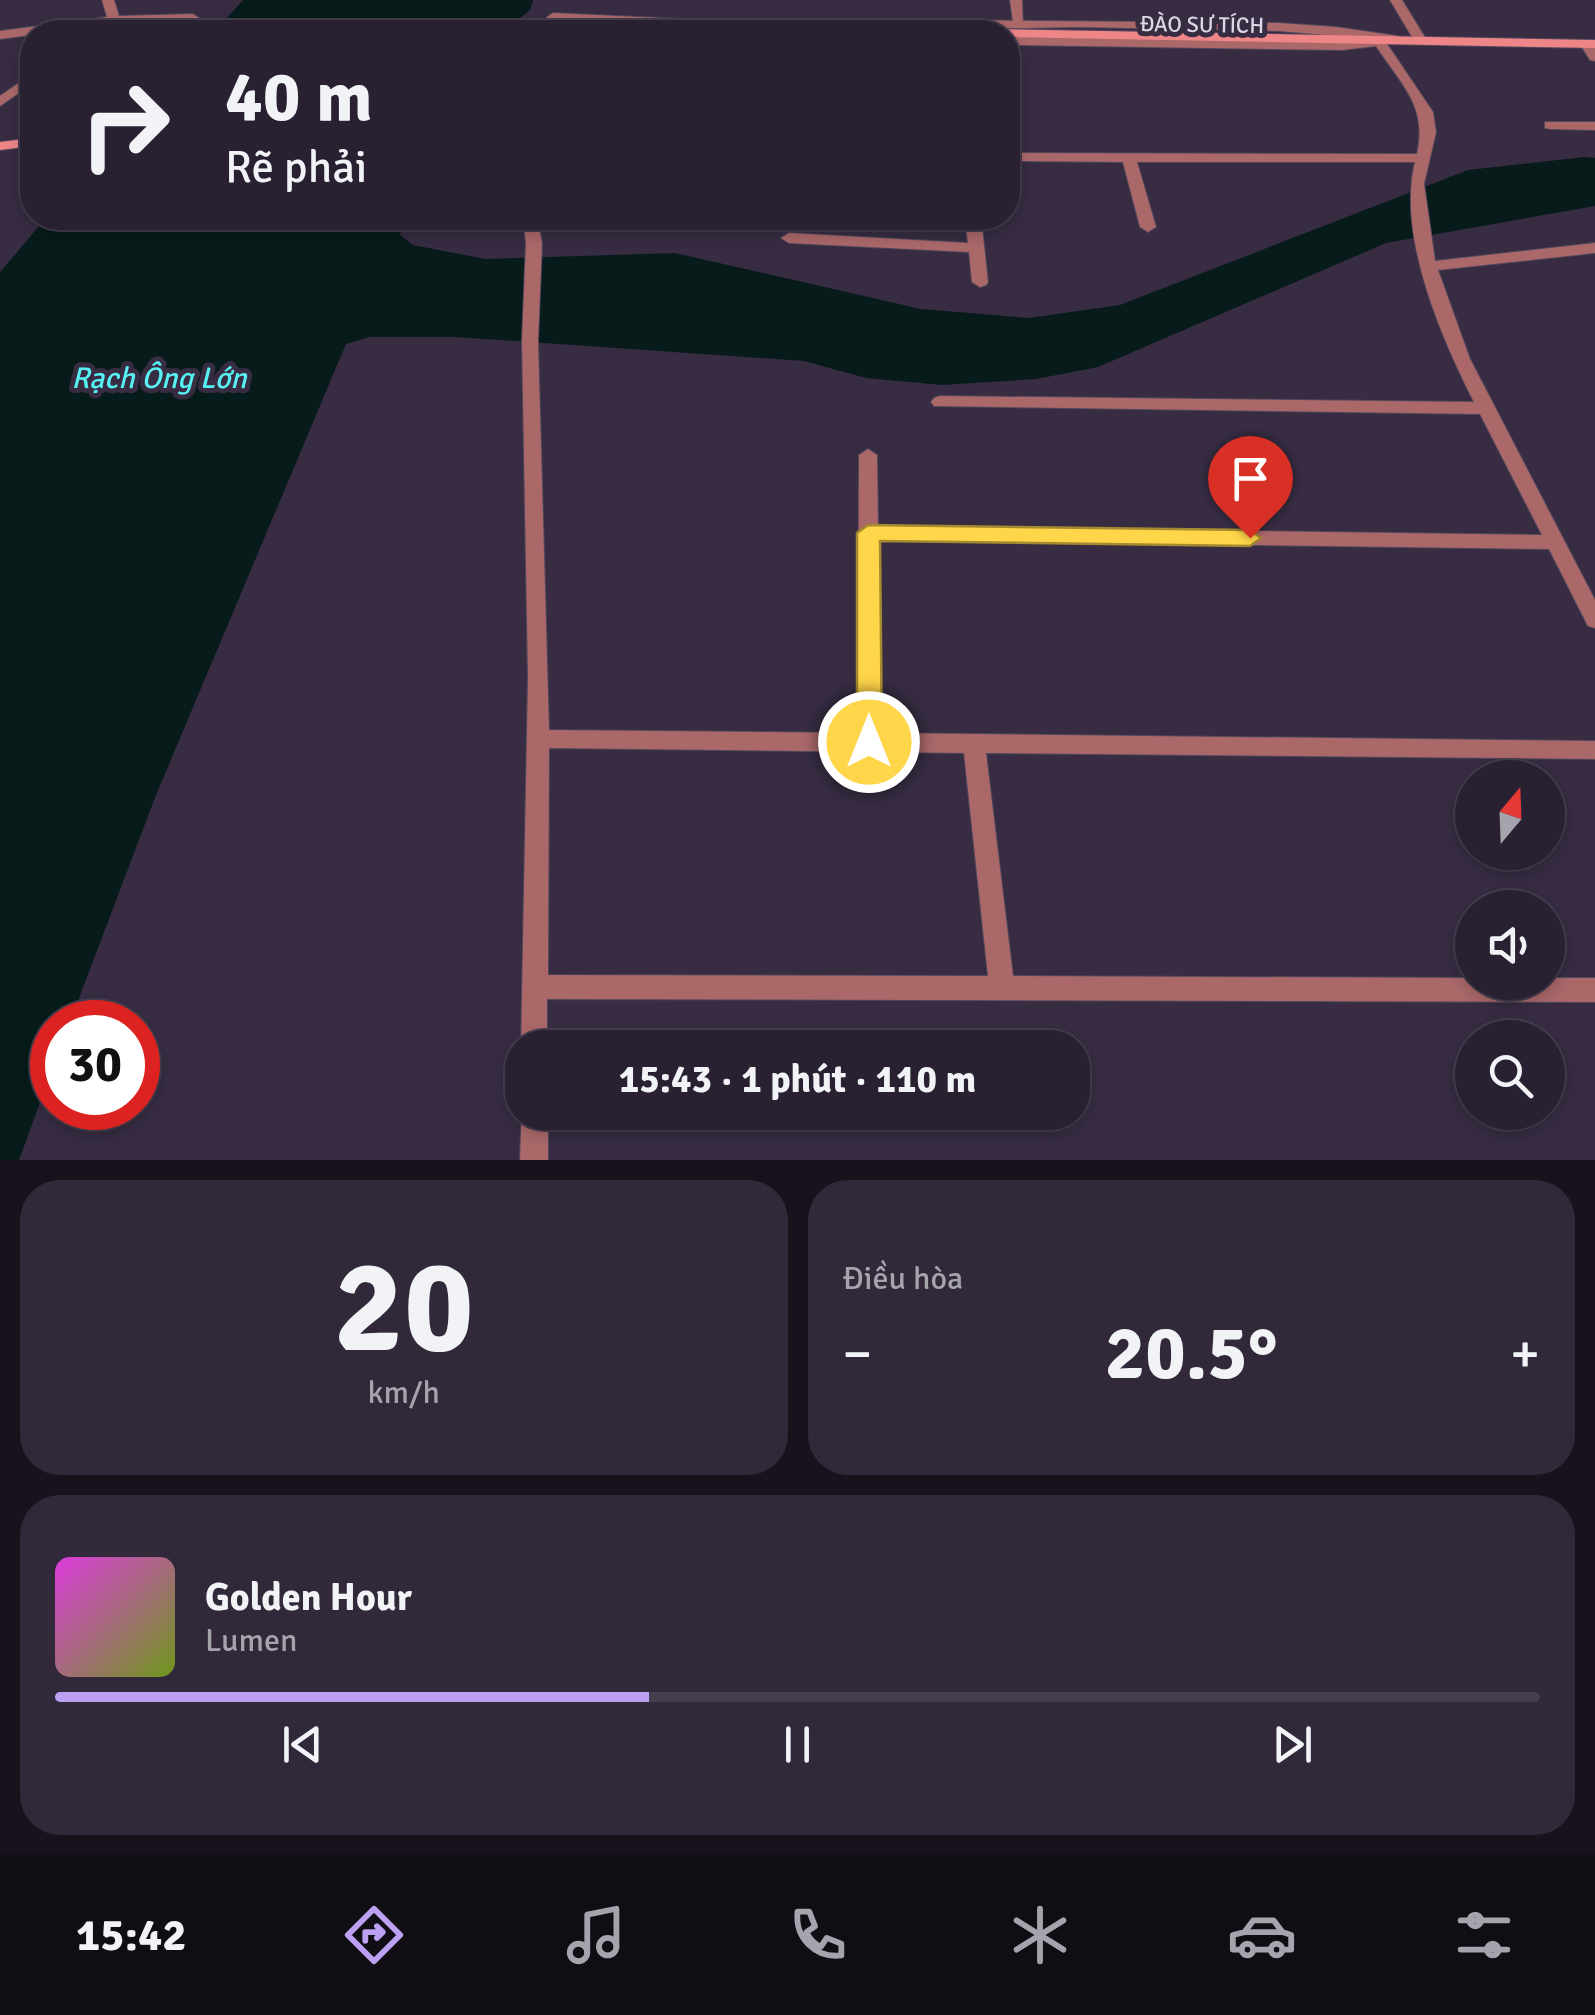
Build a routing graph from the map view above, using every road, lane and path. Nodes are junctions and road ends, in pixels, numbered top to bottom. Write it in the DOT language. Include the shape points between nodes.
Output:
graph roads {
  1 [pos="1396,0"];
  2 [pos="138,20"];
  3 [pos="191,20"];
  4 [pos="552,20"];
  5 [pos="627,20"];
  6 [pos="1020,22"];
  7 [pos="1020,33"];
  8 [pos="1396,39"];
  9 [pos="1420,40"];
  10 [pos="1020,41"];
  11 [pos="1379,42"];
  12 [pos="1590,44"];
  13 [pos="1595,57"];
  14 [pos="1550,125"];
  15 [pos="1595,126"];
  16 [pos="1020,157"];
  17 [pos="1129,158"];
  18 [pos="1421,158"];
  19 [pos="1148,227"];
  20 [pos="532,230"];
  21 [pos="974,230"];
  22 [pos="789,238"];
  23 [pos="976,248"];
  24 [pos="1595,248"];
  25 [pos="1426,259"];
  26 [pos="980,282"];
  27 [pos="940,402"];
  28 [pos="1488,408"];
  29 [pos="868,455"];
  30 [pos="868,533"];
  31 [pos="1556,542"];
  32 [pos="1595,620"];
  33 [pos="538,739"];
  34 [pos="869,742"];
  35 [pos="974,744"];
  36 [pos="1595,750"];
  37 [pos="534,987"];
  38 [pos="1002,988"];
  39 [pos="1595,990"];
  40 [pos="534,1030"];
  41 [pos="534,1130"];
  42 [pos="534,1160"];
  1 -- 9 [label="street"];
  2 -- 3 [label="street"];
  4 -- 5 [label="street"];
  6 -- 8 [label="street, ĐÀO SƯ TÍCH" via="1332,29"];
  7 -- 8 [label="street, ĐÀO SƯ TÍCH"];
  8 -- 9 [label="street, ĐÀO SƯ TÍCH"];
  8 -- 11 [label="street, ĐÀO SƯ TÍCH"];
  9 -- 12 [label="street, ĐÀO SƯ TÍCH"];
  10 -- 11 [label="street, ĐÀO SƯ TÍCH"];
  11 -- 18 [label="street" via="1426,112 1429,132"];
  12 -- 13 [label="street"];
  14 -- 15 [label="street"];
  16 -- 17 [label="street"];
  17 -- 18 [label="street"];
  17 -- 19 [label="street"];
  18 -- 25 [label="street" via="1416,184"];
  20 -- 33 [label="street"];
  21 -- 23 [label="street"];
  22 -- 23 [label="street"];
  23 -- 26 [label="street"];
  24 -- 25 [label="street"];
  25 -- 28 [label="street" via="1461,359"];
  27 -- 28 [label="street"];
  28 -- 31 [label="street"];
  29 -- 30 [label="street"];
  30 -- 31 [label="street"];
  30 -- 34 [label="street"];
  31 -- 32 [label="street"];
  33 -- 34 [label="street"];
  33 -- 37 [label="street"];
  34 -- 35 [label="street"];
  35 -- 36 [label="street"];
  35 -- 38 [label="street"];
  37 -- 38 [label="street"];
  37 -- 40 [label="street"];
  38 -- 39 [label="street"];
  41 -- 42 [label="street"];
}
